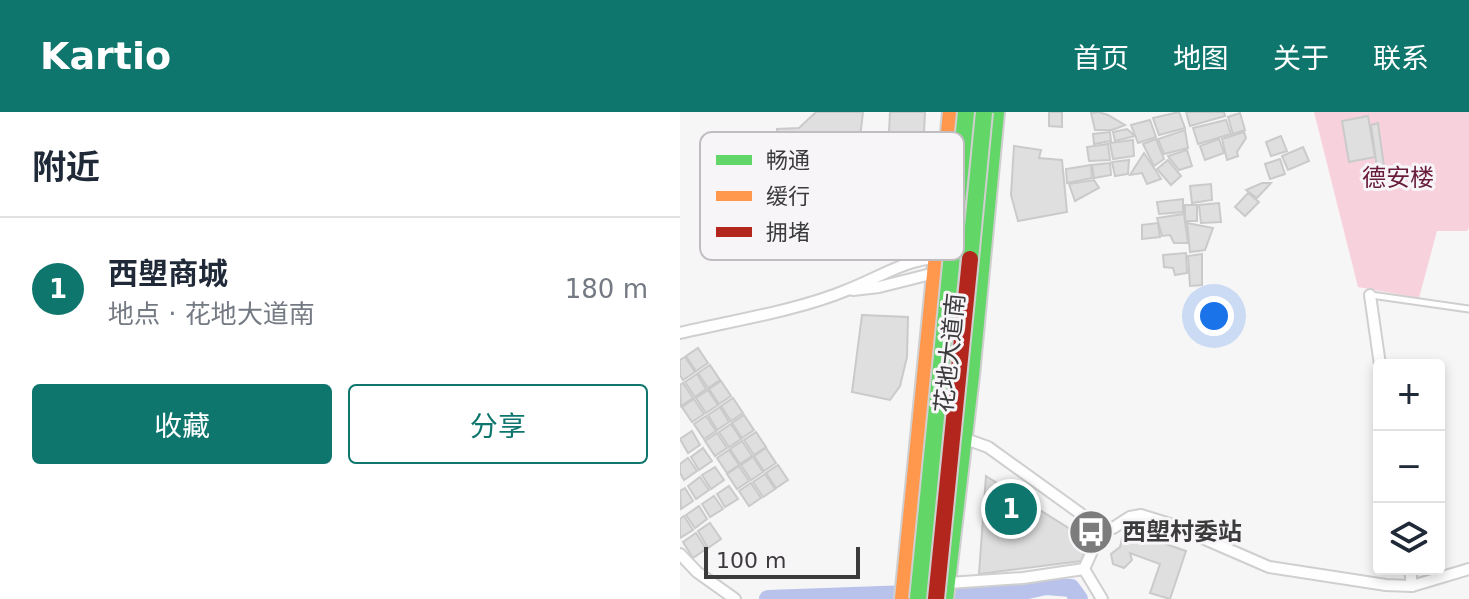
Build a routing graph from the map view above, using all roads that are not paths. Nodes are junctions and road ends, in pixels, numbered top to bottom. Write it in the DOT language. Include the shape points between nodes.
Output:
graph roads {
  1 [pos="950,112"];
  2 [pos="966,112"];
  3 [pos="984,112"];
  4 [pos="997,112"];
  5 [pos="948,132"];
  6 [pos="964,138"];
  7 [pos="964,259"];
  8 [pos="921,260"];
  9 [pos="936,260"];
  10 [pos="953,260"];
  11 [pos="983,261"];
  12 [pos="934,274"];
  13 [pos="848,290"];
  14 [pos="1370,295"];
  15 [pos="1469,309"];
  16 [pos="680,333"];
  17 [pos="1379,359"];
  18 [pos="918,433"];
  19 [pos="965,437"];
  20 [pos="1102,529"];
  21 [pos="680,554"];
  22 [pos="1084,569"];
  23 [pos="1469,569"];
  24 [pos="1411,575"];
  25 [pos="1412,586"];
  26 [pos="947,591"];
  27 [pos="735,599"];
  28 [pos="902,599"];
  29 [pos="918,599"];
  30 [pos="936,599"];
  31 [pos="1102,599"];
  1 -- 5 [label="main road, 花地大道南"];
  2 -- 6 [label="main road, 花地大道南, bridge"];
  3 -- 30 [label="main road, 花地大道南, bridge"];
  4 -- 11 [label="main road, 花地大道南"];
  7 -- 11 [label="street"];
  8 -- 13 [label="street"];
  9 -- 12 [label="main road, 花地大道南"];
  10 -- 29 [label="main road, 花地大道南, bridge"];
  11 -- 12 [label="street"];
  11 -- 19 [label="main road, 花地大道南"];
  12 -- 13 [label="street"];
  12 -- 18 [label="main road, 花地大道南"];
  13 -- 16 [label="street"];
  14 -- 15 [label="lane"];
  14 -- 17 [label="street"];
  18 -- 19 [label="street"];
  18 -- 28 [label="main road, 花地大道南"];
  19 -- 20 [label="street" via="999,454"];
  19 -- 26 [label="main road, 花地大道南"];
  20 -- 22 [label="street"];
  20 -- 25 [label="street" via="1141,515 1269,567"];
  21 -- 27 [label="street"];
  22 -- 26 [label="street"];
  22 -- 31 [label="street"];
  23 -- 25 [label="street"];
  24 -- 25 [label="street"];
}
